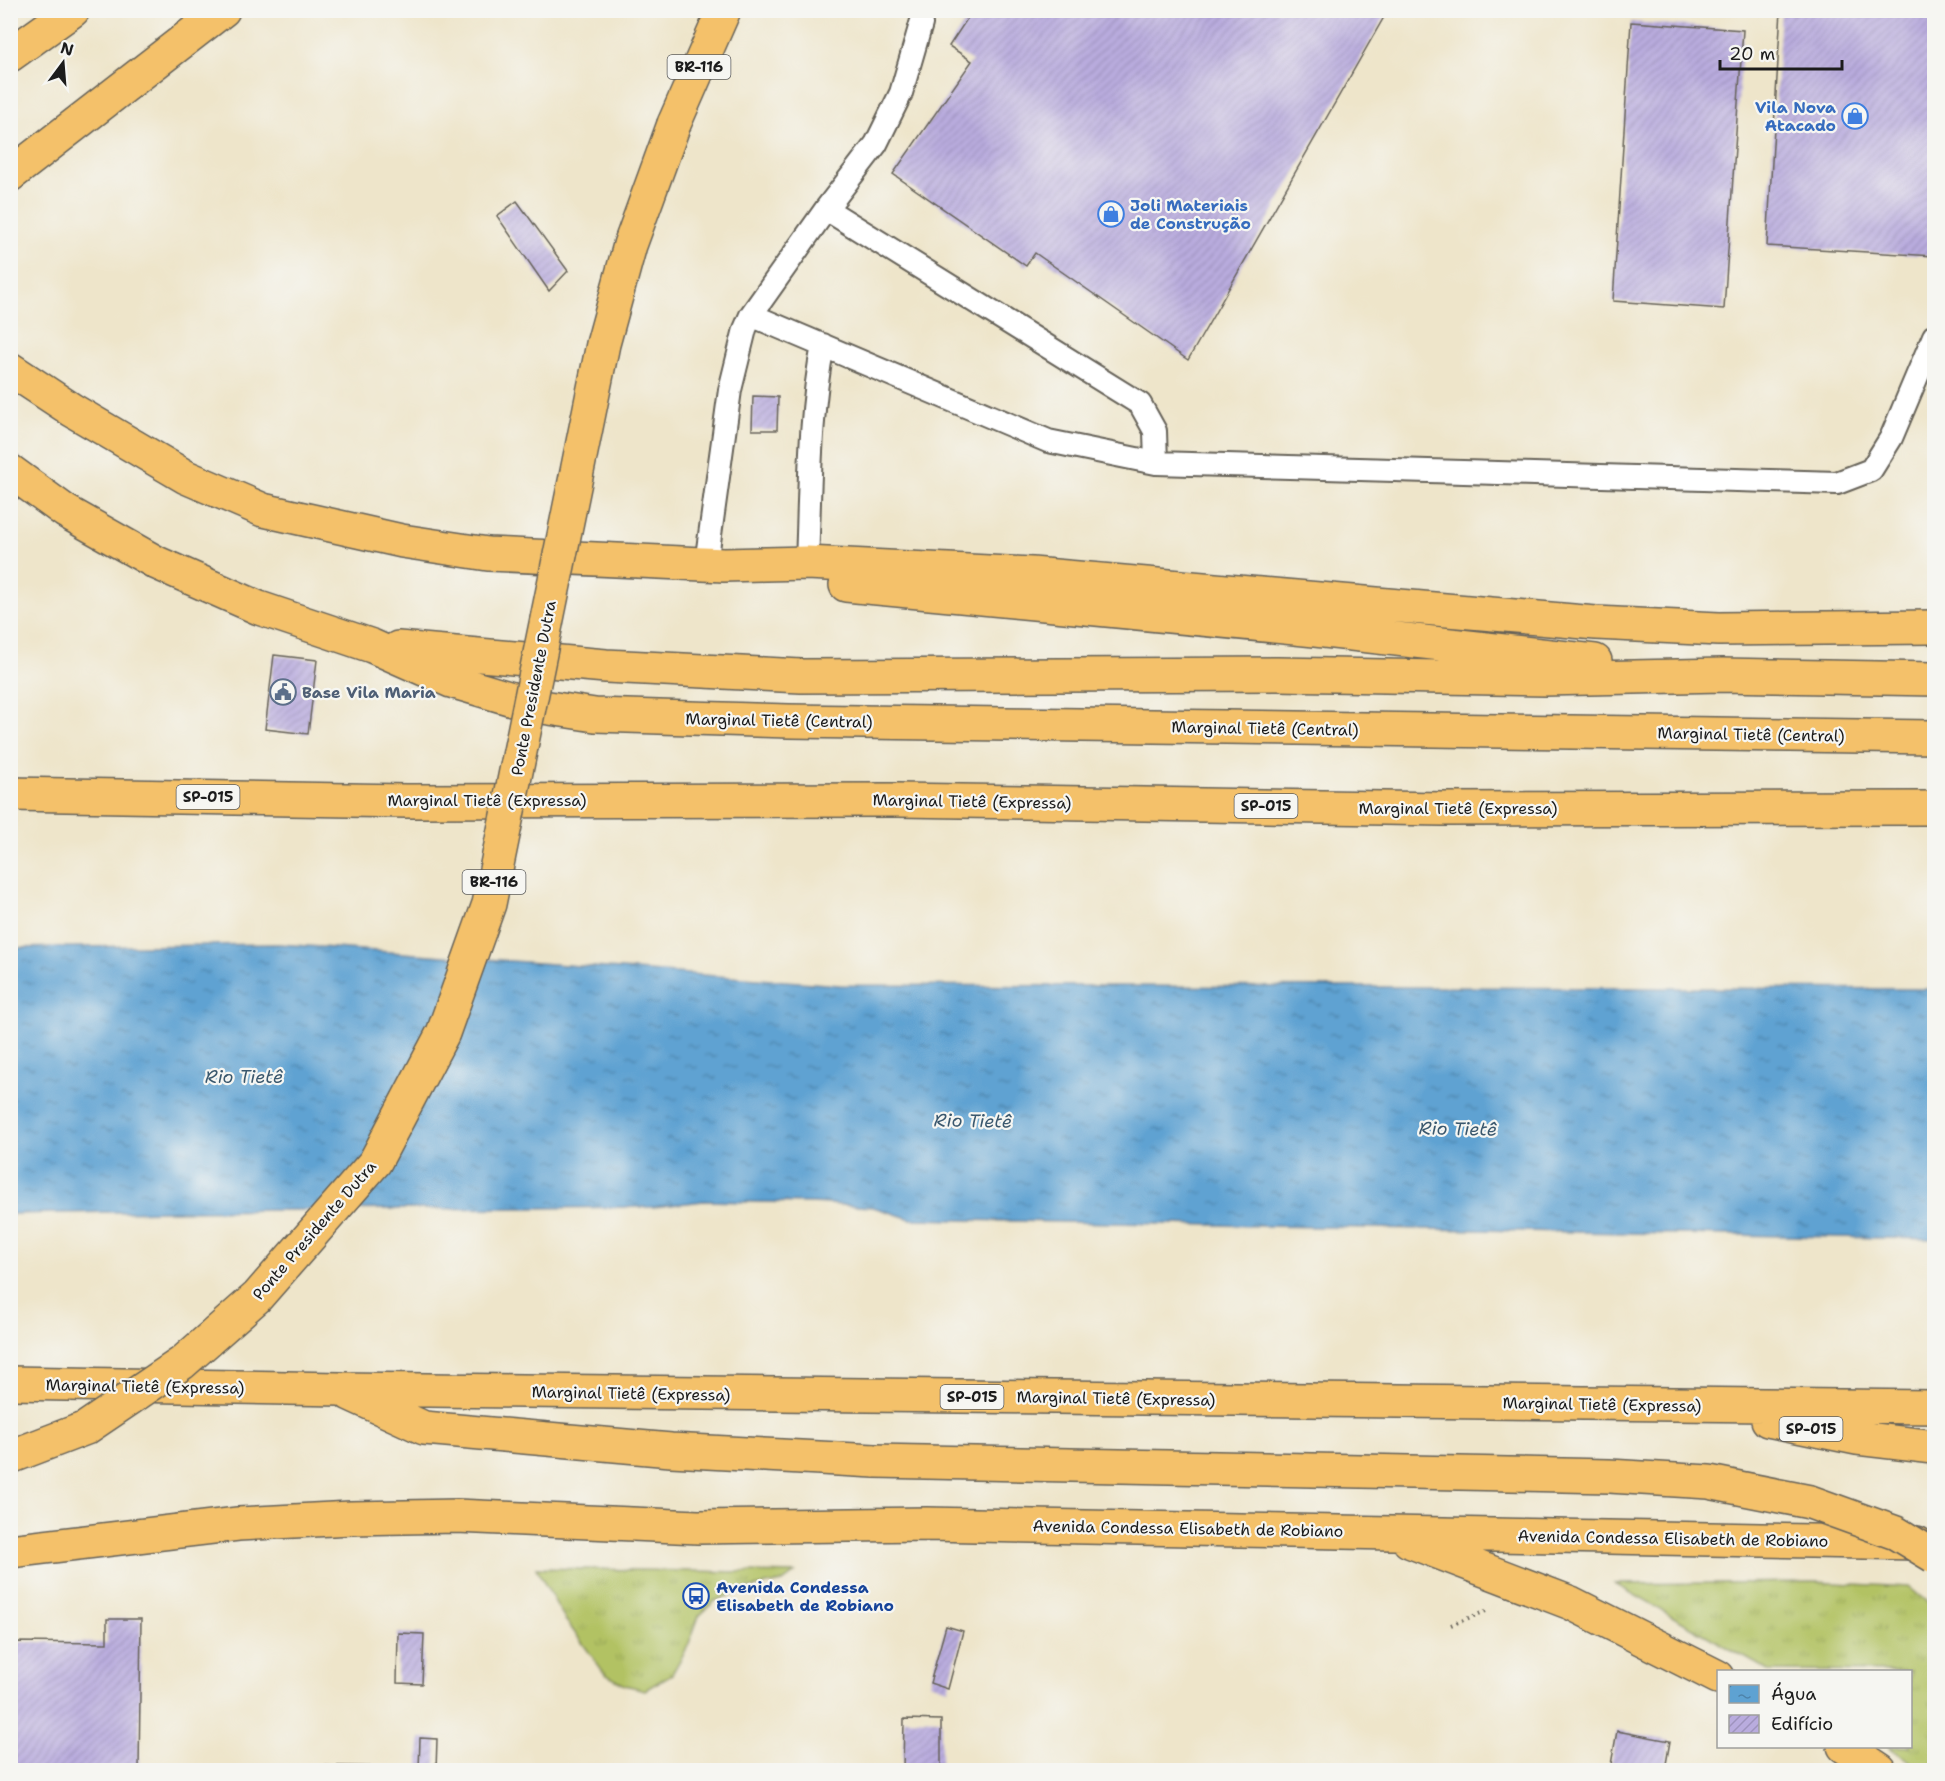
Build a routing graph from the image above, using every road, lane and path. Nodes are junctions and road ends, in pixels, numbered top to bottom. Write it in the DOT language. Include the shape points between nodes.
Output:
graph roads {
  1 [pos="72,10"];
  2 [pos="223,10"];
  3 [pos="724,10"];
  4 [pos="921,24"];
  5 [pos="10,56"];
  6 [pos="10,175"];
  7 [pos="826,209"];
  8 [pos="751,315"];
  9 [pos="1935,336"];
  10 [pos="823,345"];
  11 [pos="10,369"];
  12 [pos="1156,463"];
  13 [pos="10,471"];
  14 [pos="807,563"];
  15 [pos="706,564"];
  16 [pos="1935,627"];
  17 [pos="372,646"];
  18 [pos="1722,675"];
  19 [pos="1935,679"];
  20 [pos="1935,737"];
  21 [pos="10,794"];
  22 [pos="1935,808"];
  23 [pos="10,1383"];
  24 [pos="340,1389"];
  25 [pos="1689,1405"];
  26 [pos="1935,1407"];
  27 [pos="1935,1447"];
  28 [pos="10,1457"];
  29 [pos="1385,1532"];
  30 [pos="1935,1543"];
  31 [pos="10,1551"];
  32 [pos="1935,1556"];
  33 [pos="1717,1676"];
  34 [pos="1847,1748"];
  35 [pos="1880,1770"];
  1 -- 5 [label="highway"];
  2 -- 6 [label="highway"];
  3 -- 28 [label="highway, Ponte Presidente Dutra / BR-116, bridge" via="674,124 630,245 603,344 489,904 443,1033 375,1162 257,1297 182,1364 86,1428"];
  4 -- 7 [label="lane" via="901,93 876,144"];
  7 -- 8 [label="lane"];
  7 -- 12 [label="lane" via="1140,404 1155,432"];
  8 -- 10 [label="lane"];
  8 -- 15 [label="lane" via="730,390"];
  9 -- 12 [label="lane" via="1891,438 1871,470 1837,483"];
  10 -- 12 [label="lane" via="1048,441"];
  10 -- 14 [label="lane" via="812,427"];
  11 -- 15 [label="highway" via="186,477 263,510 402,541 488,554"];
  13 -- 17 [label="highway" via="65,511 157,563 259,608"];
  14 -- 15 [label="highway"];
  14 -- 16 [label="highway" via="1032,574 1596,623 1719,629"];
  14 -- 18 [label="highway" via="838,584 854,587 1315,630"];
  17 -- 18 [label="highway" via="606,666 801,676 1278,674 1545,679"];
  17 -- 20 [label="highway, Marginal Tietê (Central)" via="451,681 536,706 595,715"];
  18 -- 19 [label="highway"];
  21 -- 22 [label="highway, Marginal Tietê (Expressa) / SP-015" via="406,801 898,800 1443,808"];
  23 -- 24 [label="highway, Marginal Tietê (Expressa) / SP-015"];
  24 -- 25 [label="highway, Marginal Tietê (Expressa) / SP-015"];
  24 -- 32 [label="highway, bridge" via="424,1428 670,1450 875,1461 1609,1476 1709,1482 1809,1502 1896,1533"];
  25 -- 26 [label="highway, Marginal Tietê (Expressa) / SP-015"];
  25 -- 27 [label="highway, SP-015" via="1857,1438"];
  29 -- 30 [label="highway, Avenida Condessa Elisabeth de Robiano"];
  29 -- 31 [label="highway, Avenida Condessa Elisabeth de Robiano" via="927,1524 698,1527 457,1516 238,1524"];
  29 -- 33 [label="highway" via="1571,1603"];
  34 -- 35 [label="highway"];
}
